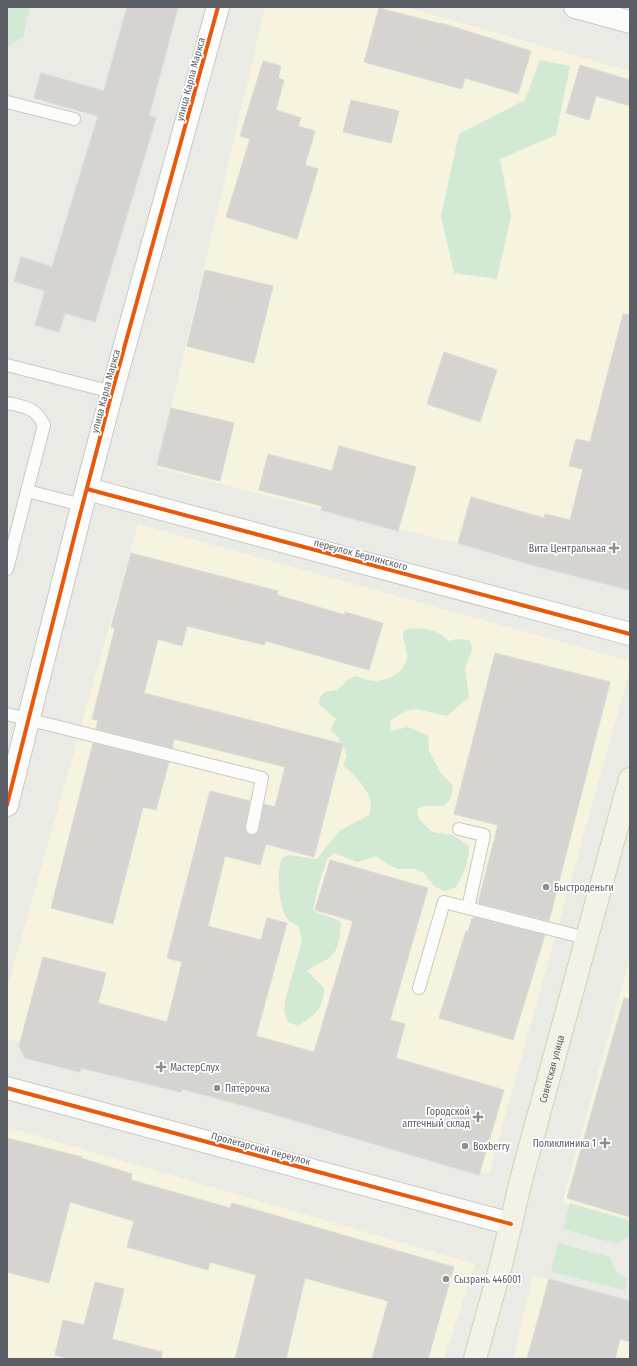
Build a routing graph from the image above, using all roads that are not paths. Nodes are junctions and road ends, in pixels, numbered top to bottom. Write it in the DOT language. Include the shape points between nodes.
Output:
graph roads {
  1 [pos="218,7"];
  2 [pos="575,7"];
  3 [pos="630,22"];
  4 [pos="7,102"];
  5 [pos="74,119"];
  6 [pos="7,365"];
  7 [pos="112,392"];
  8 [pos="7,403"];
  9 [pos="27,491"];
  10 [pos="85,497"];
  11 [pos="7,569"];
  12 [pos="630,634"];
  13 [pos="7,714"];
  14 [pos="29,720"];
  15 [pos="630,779"];
  16 [pos="7,805"];
  17 [pos="252,828"];
  18 [pos="459,829"];
  19 [pos="468,908"];
  20 [pos="586,938"];
  21 [pos="419,988"];
  22 [pos="7,1088"];
  23 [pos="511,1224"];
  24 [pos="475,1359"];
  1 -- 7 [label="street, улица Карла Маркса"];
  2 -- 3 [label="street"];
  4 -- 5 [label="lane"];
  6 -- 7 [label="lane"];
  7 -- 10 [label="street, улица Карла Маркса"];
  8 -- 9 [label="lane" via="29,408 40,417 44,425"];
  9 -- 10 [label="lane"];
  9 -- 11 [label="lane"];
  10 -- 12 [label="street, переулок Берлинского"];
  10 -- 14 [label="street, улица Карла Маркса"];
  13 -- 14 [label="lane"];
  14 -- 16 [label="street, улица Карла Маркса"];
  14 -- 17 [label="lane" via="262,778"];
  15 -- 20 [label="main road, Советская улица"];
  18 -- 19 [label="lane" via="484,835"];
  19 -- 20 [label="lane"];
  19 -- 21 [label="lane" via="444,902"];
  20 -- 23 [label="main road, Советская улица"];
  22 -- 23 [label="street, Пролетарский переулок"];
  23 -- 24 [label="main road, Советская улица"];
}
